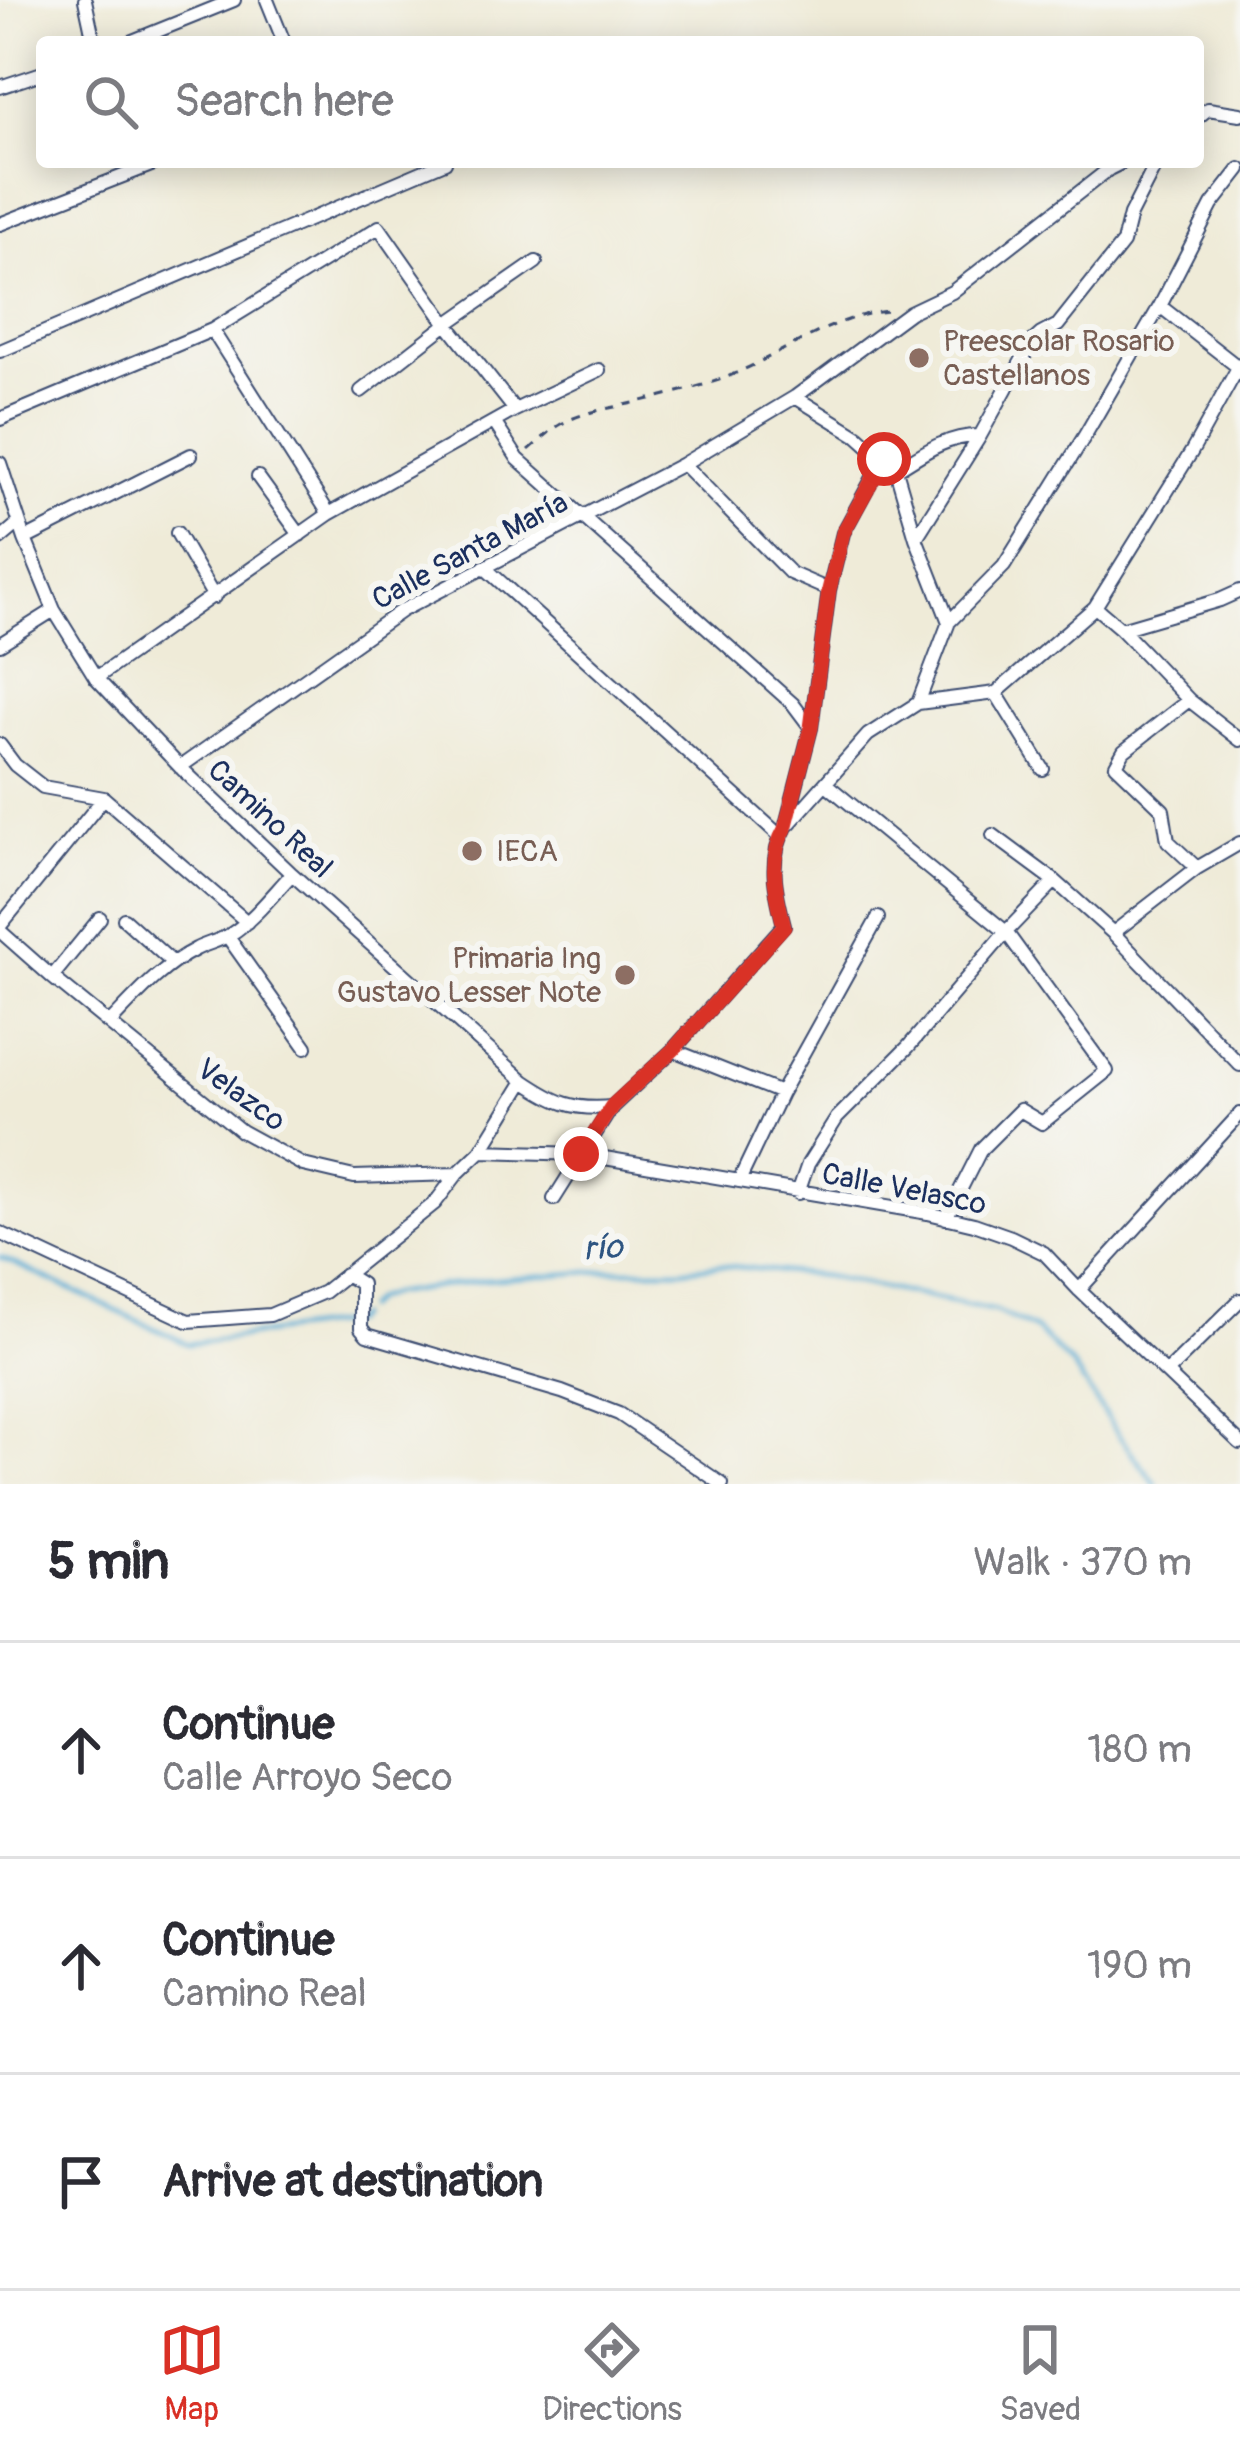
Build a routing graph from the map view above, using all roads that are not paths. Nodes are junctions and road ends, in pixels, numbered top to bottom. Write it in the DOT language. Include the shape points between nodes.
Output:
graph roads {
  1 [pos="85,0"];
  2 [pos="196,0"];
  3 [pos="234,0"];
  4 [pos="267,0"];
  5 [pos="200,15"];
  6 [pos="93,36"];
  7 [pos="146,36"];
  8 [pos="282,36"];
  9 [pos="36,75"];
  10 [pos="0,86"];
  11 [pos="1204,112"];
  12 [pos="1240,113"];
  13 [pos="144,168"];
  14 [pos="431,168"];
  15 [pos="1111,168"];
  16 [pos="1154,168"];
  17 [pos="1240,169"];
  18 [pos="0,224"];
  19 [pos="536,262"];
  20 [pos="1160,306"];
  21 [pos="447,324"];
  22 [pos="212,330"];
  23 [pos="0,351"];
  24 [pos="1239,365"];
  25 [pos="599,370"];
  26 [pos="361,391"];
  27 [pos="795,397"];
  28 [pos="514,410"];
  29 [pos="0,419"];
  30 [pos="494,422"];
  31 [pos="980,436"];
  32 [pos="190,455"];
  33 [pos="884,459"];
  34 [pos="0,464"];
  35 [pos="682,464"];
  36 [pos="896,470"];
  37 [pos="259,477"];
  38 [pos="329,514"];
  39 [pos="584,518"];
  40 [pos="20,523"];
  41 [pos="177,533"];
  42 [pos="300,535"];
  43 [pos="25,538"];
  44 [pos="916,538"];
  45 [pos="0,539"];
  46 [pos="484,567"];
  47 [pos="829,590"];
  48 [pos="1240,591"];
  49 [pos="214,597"];
  50 [pos="1095,608"];
  51 [pos="54,610"];
  52 [pos="949,622"];
  53 [pos="1121,628"];
  54 [pos="0,644"];
  55 [pos="96,678"];
  56 [pos="815,693"];
  57 [pos="996,693"];
  58 [pos="1189,700"];
  59 [pos="918,703"];
  60 [pos="793,704"];
  61 [pos="811,728"];
  62 [pos="1240,740"];
  63 [pos="0,745"];
  64 [pos="180,767"];
  65 [pos="1043,769"];
  66 [pos="826,784"];
  67 [pos="104,798"];
  68 [pos="783,832"];
  69 [pos="993,835"];
  70 [pos="1240,843"];
  71 [pos="1197,868"];
  72 [pos="292,874"];
  73 [pos="1055,881"];
  74 [pos="100,918"];
  75 [pos="878,918"];
  76 [pos="124,919"];
  77 [pos="247,922"];
  78 [pos="0,928"];
  79 [pos="1006,932"];
  80 [pos="1113,934"];
  81 [pos="228,937"];
  82 [pos="173,963"];
  83 [pos="52,977"];
  84 [pos="110,1023"];
  85 [pos="306,1047"];
  86 [pos="673,1050"];
  87 [pos="1240,1065"];
  88 [pos="524,1081"];
  89 [pos="781,1093"];
  90 [pos="612,1106"];
  91 [pos="1240,1114"];
  92 [pos="481,1151"];
  93 [pos="581,1154"];
  94 [pos="457,1174"];
  95 [pos="739,1181"];
  96 [pos="798,1193"];
  97 [pos="554,1199"];
  98 [pos="946,1217"];
  99 [pos="0,1233"];
  100 [pos="344,1274"];
  101 [pos="1078,1290"];
  102 [pos="1240,1300"];
  103 [pos="1167,1372"];
  104 [pos="1239,1439"];
  105 [pos="722,1484"];
  1 -- 6 [label="street"];
  2 -- 5 [label="street"];
  3 -- 5 [label="street"];
  4 -- 8 [label="street"];
  5 -- 7 [label="street"];
  9 -- 10 [label="street"];
  11 -- 12 [label="street"];
  13 -- 18 [label="street"];
  14 -- 23 [label="street"];
  15 -- 27 [label="street, Calle Santa María" via="952,292 910,312"];
  16 -- 31 [label="street" via="1123,243 1058,325 1032,342"];
  17 -- 20 [label="street" via="1212,205"];
  19 -- 21 [label="street"];
  20 -- 24 [label="street"];
  20 -- 52 [label="street" via="1004,566"];
  21 -- 22 [label="street" via="379,227"];
  21 -- 26 [label="street"];
  21 -- 28 [label="street"];
  22 -- 29 [label="street"];
  22 -- 38 [label="street"];
  24 -- 50 [label="street"];
  25 -- 28 [label="street"];
  27 -- 33 [label="street"];
  27 -- 35 [label="street, Calle Santa María"];
  28 -- 30 [label="street"];
  30 -- 38 [label="street"];
  30 -- 39 [label="street" via="518,459"];
  31 -- 36 [label="street" via="939,443"];
  31 -- 44 [label="street"];
  32 -- 43 [label="street"];
  33 -- 36 [label="street"];
  33 -- 47 [label="street" via="843,533"];
  34 -- 40 [label="street, Camino Real"];
  35 -- 39 [label="street, Calle Santa María"];
  35 -- 47 [label="street" via="790,573"];
  36 -- 44 [label="street"];
  37 -- 42 [label="street"];
  38 -- 42 [label="street"];
  39 -- 46 [label="street, Calle Santa María"];
  39 -- 60 [label="street"];
  40 -- 43 [label="street, Camino Real"];
  40 -- 45 [label="street"];
  41 -- 49 [label="street"];
  42 -- 49 [label="street"];
  43 -- 51 [label="street, Camino Real"];
  44 -- 52 [label="street"];
  46 -- 64 [label="street, Calle Santa María" via="401,610"];
  46 -- 68 [label="street"];
  47 -- 56 [label="street"];
  48 -- 53 [label="street"];
  49 -- 55 [label="street"];
  50 -- 53 [label="street"];
  50 -- 57 [label="street"];
  51 -- 54 [label="street"];
  51 -- 55 [label="street, Camino Real"];
  52 -- 59 [label="street"];
  53 -- 58 [label="street"];
  55 -- 64 [label="street, Camino Real"];
  56 -- 60 [label="street"];
  56 -- 61 [label="street"];
  57 -- 59 [label="street"];
  57 -- 65 [label="street"];
  58 -- 62 [label="street"];
  58 -- 71 [label="street" via="1116,766 1163,810 1168,841"];
  59 -- 66 [label="street" via="868,735"];
  60 -- 61 [label="street"];
  61 -- 68 [label="street"];
  63 -- 67 [label="street" via="43,787"];
  64 -- 72 [label="street, Camino Real"];
  66 -- 68 [label="street"];
  66 -- 79 [label="street"];
  67 -- 77 [label="street"];
  67 -- 78 [label="street"];
  68 -- 86 [label="street" via="772,879 784,926"];
  69 -- 73 [label="street"];
  70 -- 71 [label="street"];
  71 -- 80 [label="street"];
  72 -- 77 [label="street"];
  72 -- 88 [label="street, Camino Real"];
  73 -- 79 [label="street"];
  73 -- 80 [label="street"];
  74 -- 83 [label="street"];
  75 -- 89 [label="street"];
  76 -- 82 [label="street"];
  77 -- 81 [label="street"];
  78 -- 83 [label="street, Velazco"];
  79 -- 96 [label="street" via="837,1118"];
  79 -- 98 [label="street" via="1107,1071 1042,1123 1020,1110 981,1149"];
  80 -- 87 [label="street"];
  81 -- 82 [label="street"];
  81 -- 85 [label="street"];
  82 -- 84 [label="street"];
  83 -- 84 [label="street, Velazco"];
  84 -- 94 [label="street, Velazco" via="241,1131 303,1165 354,1177"];
  86 -- 89 [label="street"];
  86 -- 90 [label="street"];
  88 -- 90 [label="street, Camino Real" via="556,1102"];
  88 -- 92 [label="street"];
  89 -- 95 [label="street"];
  90 -- 93 [label="street"];
  91 -- 101 [label="street"];
  92 -- 93 [label="street, Calle Velasco"];
  92 -- 94 [label="street"];
  93 -- 95 [label="street, Calle Velasco"];
  93 -- 97 [label="street"];
  94 -- 100 [label="street" via="435,1203"];
  95 -- 96 [label="street, Calle Velasco"];
  96 -- 98 [label="street, Calle Velasco"];
  98 -- 101 [label="street, Calle Velasco" via="1044,1253"];
  99 -- 100 [label="street" via="188,1321 270,1315 324,1292"];
  100 -- 105 [label="street" via="361,1284 368,1335 619,1414"];
  101 -- 103 [label="street, Calle Velasco"];
  102 -- 103 [label="street"];
  103 -- 104 [label="street, Calle Velasco"];
}
